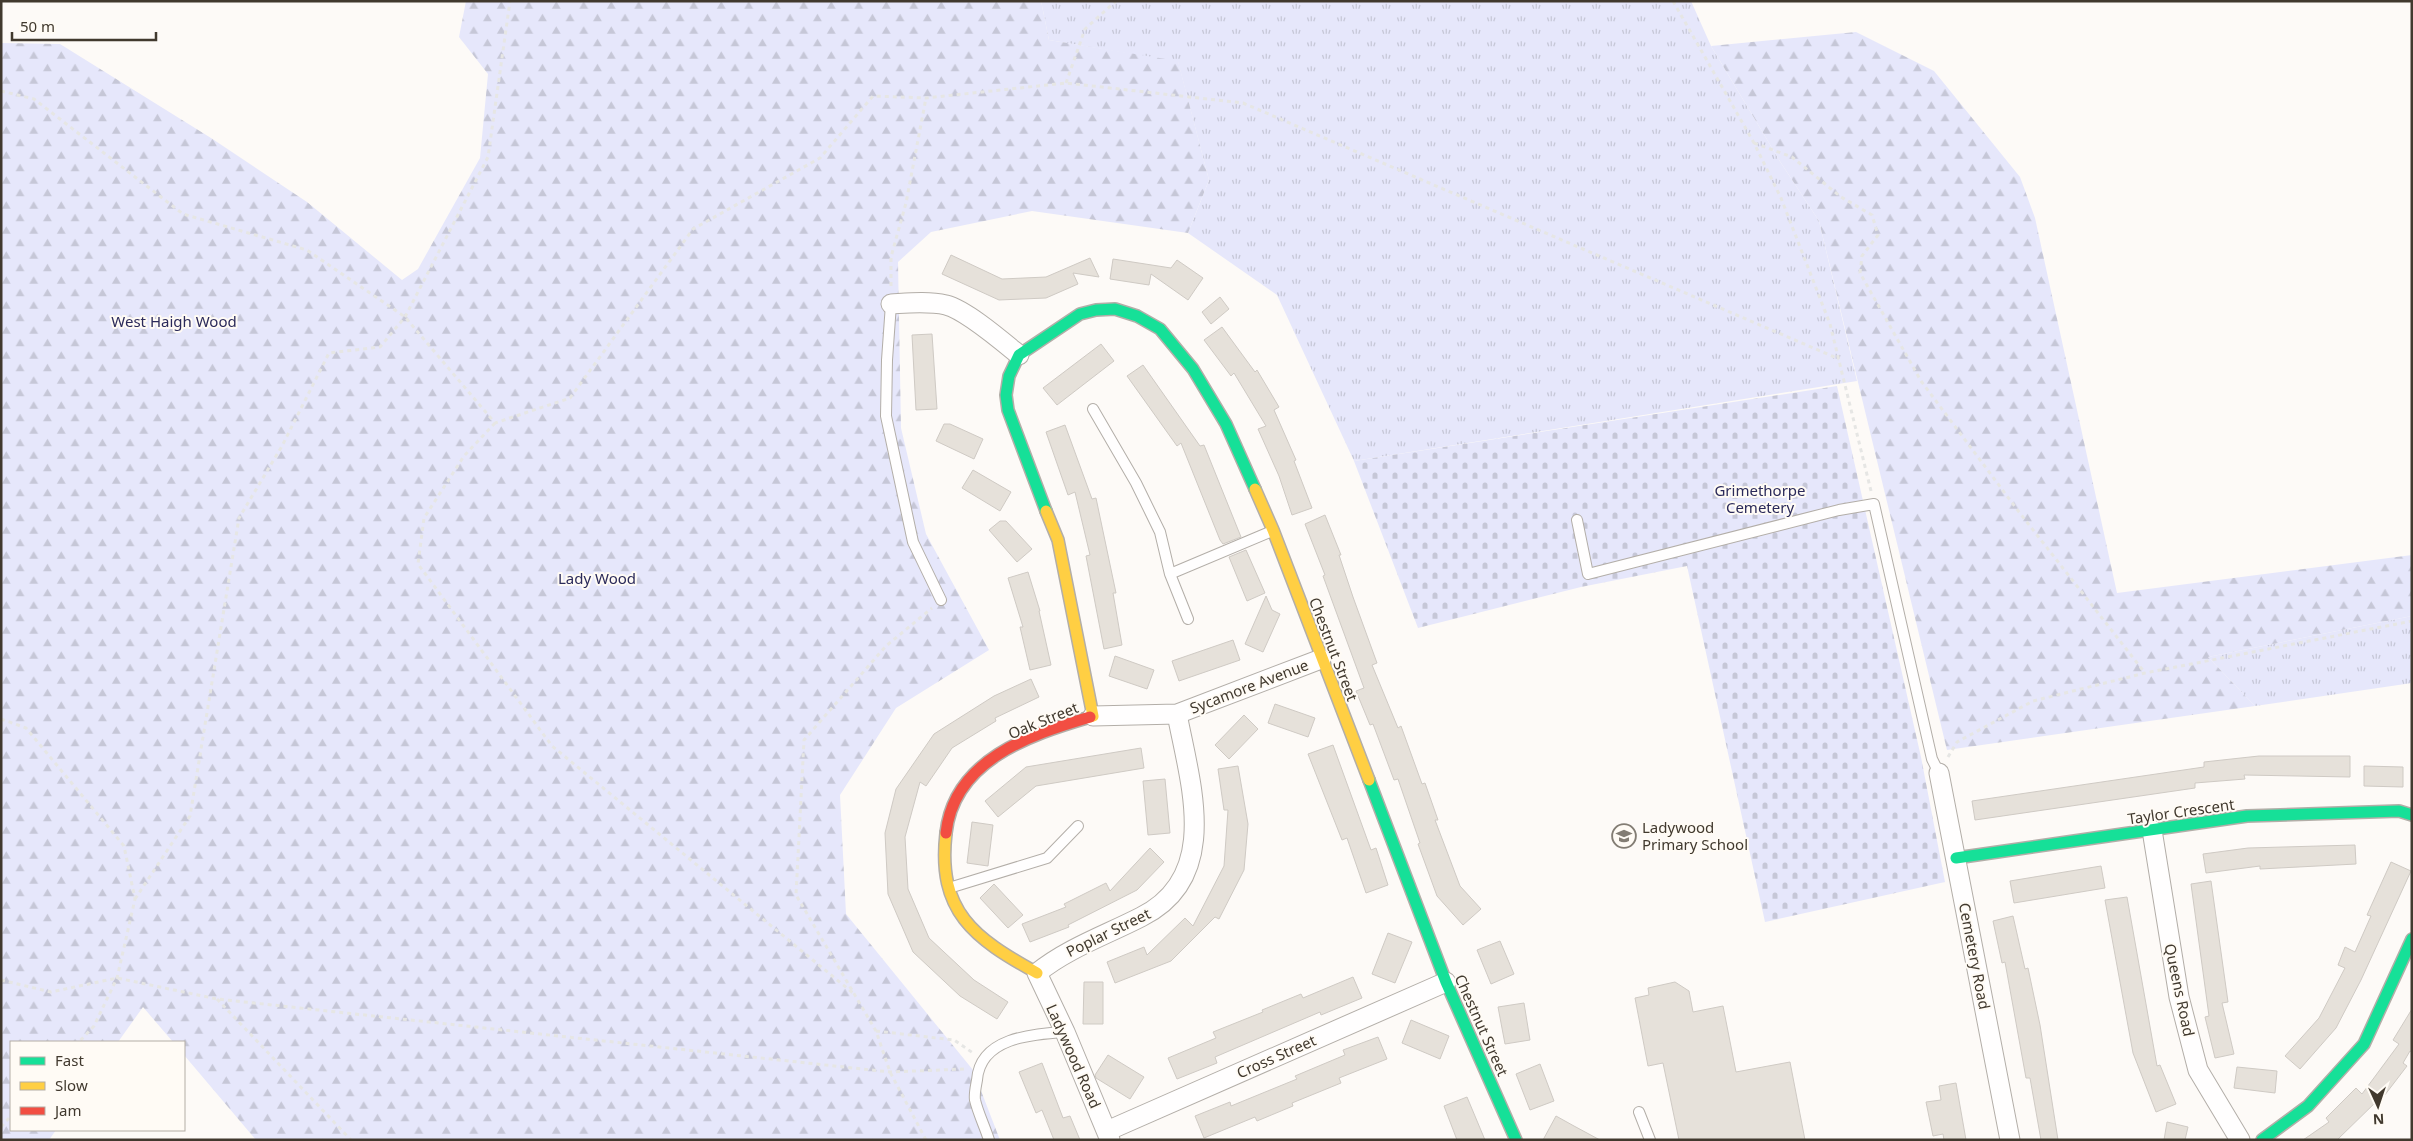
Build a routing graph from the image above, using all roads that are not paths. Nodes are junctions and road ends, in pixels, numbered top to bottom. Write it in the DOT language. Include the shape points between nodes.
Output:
graph roads {
  1 [pos="892,304"];
  2 [pos="1019,355"];
  3 [pos="1093,409"];
  4 [pos="1577,520"];
  5 [pos="1273,530"];
  6 [pos="1170,574"];
  7 [pos="941,600"];
  8 [pos="1188,619"];
  9 [pos="1321,659"];
  10 [pos="1177,714"];
  11 [pos="1093,716"];
  12 [pos="1939,773"];
  13 [pos="2412,814"];
  14 [pos="1078,826"];
  15 [pos="2152,830"];
  16 [pos="1956,858"];
  17 [pos="948,888"];
  18 [pos="2412,939"];
  19 [pos="1038,973"];
  20 [pos="1446,982"];
  21 [pos="1065,1032"];
  22 [pos="1639,1112"];
  23 [pos="1109,1135"];
  24 [pos="989,1140"];
  25 [pos="1516,1140"];
  26 [pos="1650,1140"];
  27 [pos="2010,1140"];
  28 [pos="2240,1140"];
  29 [pos="2262,1140"];
  1 -- 2 [label="street" via="924,302 947,305 984,327"];
  1 -- 7 [label="lane" via="886,416 913,542"];
  2 -- 5 [label="street, Chestnut Street" via="1080,314 1096,310 1115,309 1160,329 1193,369 1226,424"];
  2 -- 11 [label="street, Oak Street" via="1009,376 1008,410 1058,540"];
  3 -- 6 [label="lane" via="1160,532"];
  4 -- 12 [label="lane" via="1588,574 1874,504 1932,759"];
  5 -- 6 [label="lane"];
  5 -- 9 [label="street, Chestnut Street"];
  6 -- 8 [label="lane"];
  9 -- 10 [label="street, Sycamore Avenue"];
  9 -- 20 [label="street, Chestnut Street"];
  10 -- 11 [label="street, Sycamore Avenue"];
  10 -- 19 [label="street, Poplar Street" via="1196,823 1192,852 1182,881 1163,904 1057,957"];
  11 -- 17 [label="street, Oak Street" via="1055,727 1028,740 994,757 968,778 951,805 944,863"];
  12 -- 16 [label="street, Cemetery Road"];
  13 -- 15 [label="street, Taylor Crescent" via="2399,811 2247,816"];
  14 -- 17 [label="lane" via="1046,858"];
  15 -- 16 [label="street, Taylor Crescent"];
  15 -- 28 [label="street, Queens Road" via="2179,997 2198,1070"];
  16 -- 27 [label="street, Cemetery Road"];
  17 -- 19 [label="street, Oak Street" via="979,937"];
  18 -- 29 [label="street" via="2364,1044 2308,1106"];
  19 -- 21 [label="street, Ladywood Road"];
  20 -- 23 [label="street, Cross Street"];
  20 -- 25 [label="street, Chestnut Street"];
  21 -- 23 [label="street, Ladywood Road"];
  21 -- 24 [label="lane" via="1028,1034 1002,1045 980,1064 975,1098"];
  22 -- 26 [label="lane"];
}
